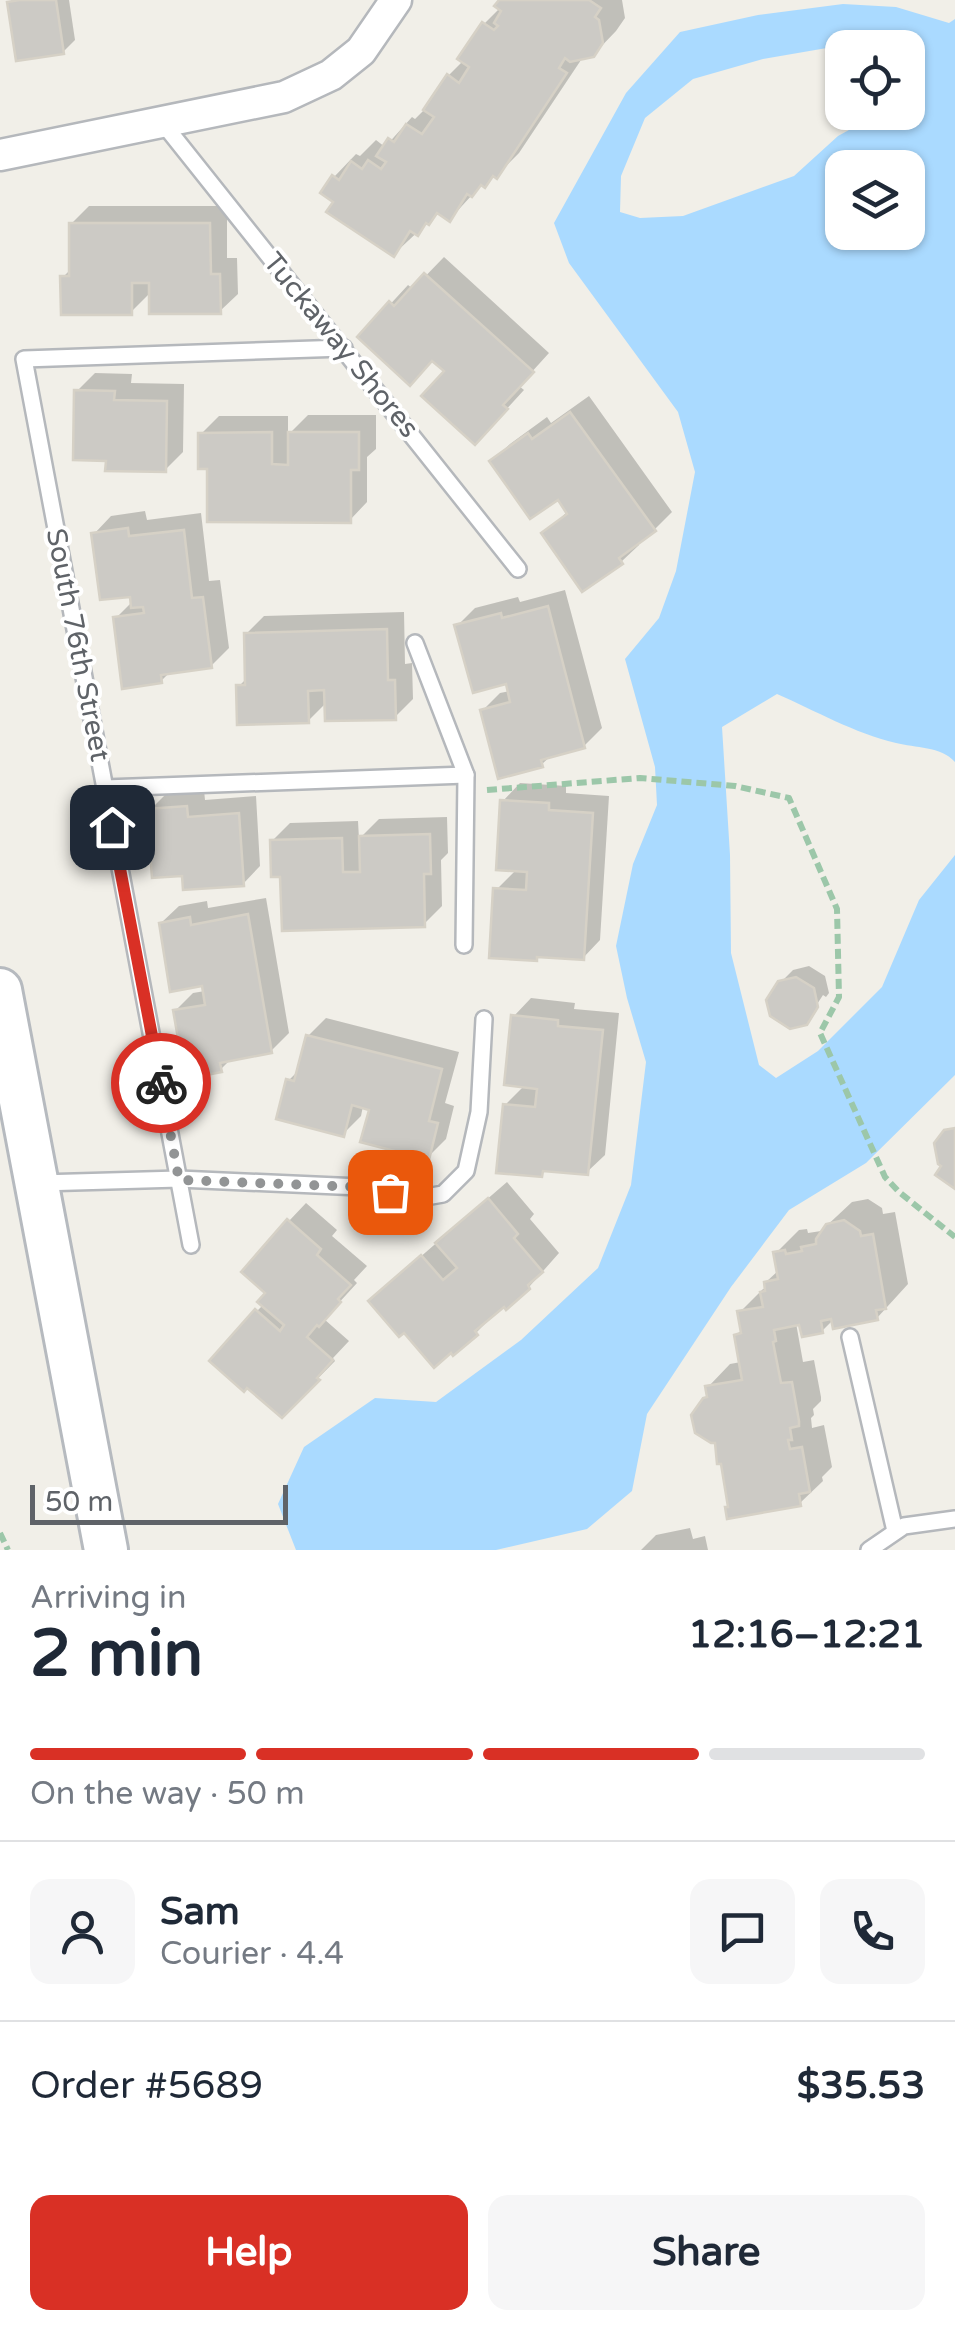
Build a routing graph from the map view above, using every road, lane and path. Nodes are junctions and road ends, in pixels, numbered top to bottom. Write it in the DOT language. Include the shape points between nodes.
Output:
graph roads {
  1 [pos="396,0"];
  2 [pos="162,122"];
  3 [pos="0,155"];
  4 [pos="344,348"];
  5 [pos="518,569"];
  6 [pos="415,643"];
  7 [pos="466,783"];
  8 [pos="105,788"];
  9 [pos="464,945"];
  10 [pos="0,990"];
  11 [pos="484,1019"];
  12 [pos="179,1180"];
  13 [pos="36,1183"];
  14 [pos="955,1237"];
  15 [pos="191,1245"];
  16 [pos="850,1336"];
  17 [pos="955,1519"];
  18 [pos="895,1531"];
  19 [pos="0,1533"];
  20 [pos="8,1550"];
  21 [pos="106,1550"];
  22 [pos="869,1550"];
  1 -- 2 [label="street" via="362,51 332,75 284,98"];
  2 -- 3 [label="street"];
  2 -- 4 [label="lane, Tuckaway Shores"];
  4 -- 5 [label="lane, Tuckaway Shores"];
  4 -- 8 [label="lane, South 76th Street" via="24,359"];
  6 -- 7 [label="lane"];
  7 -- 8 [label="lane"];
  7 -- 9 [label="lane"];
  7 -- 14 [label="path" via="640,778 789,798 837,909 839,998 820,1032 885,1177"];
  8 -- 12 [label="lane, South 76th Street"];
  10 -- 13 [label="main road"];
  11 -- 12 [label="lane" via="479,1112 466,1171 444,1194 420,1198 360,1187"];
  12 -- 13 [label="lane"];
  12 -- 15 [label="lane, South 76th Street"];
  13 -- 21 [label="main road"];
  16 -- 18 [label="lane"];
  17 -- 18 [label="lane"];
  18 -- 22 [label="lane"];
  19 -- 20 [label="path"];
}
